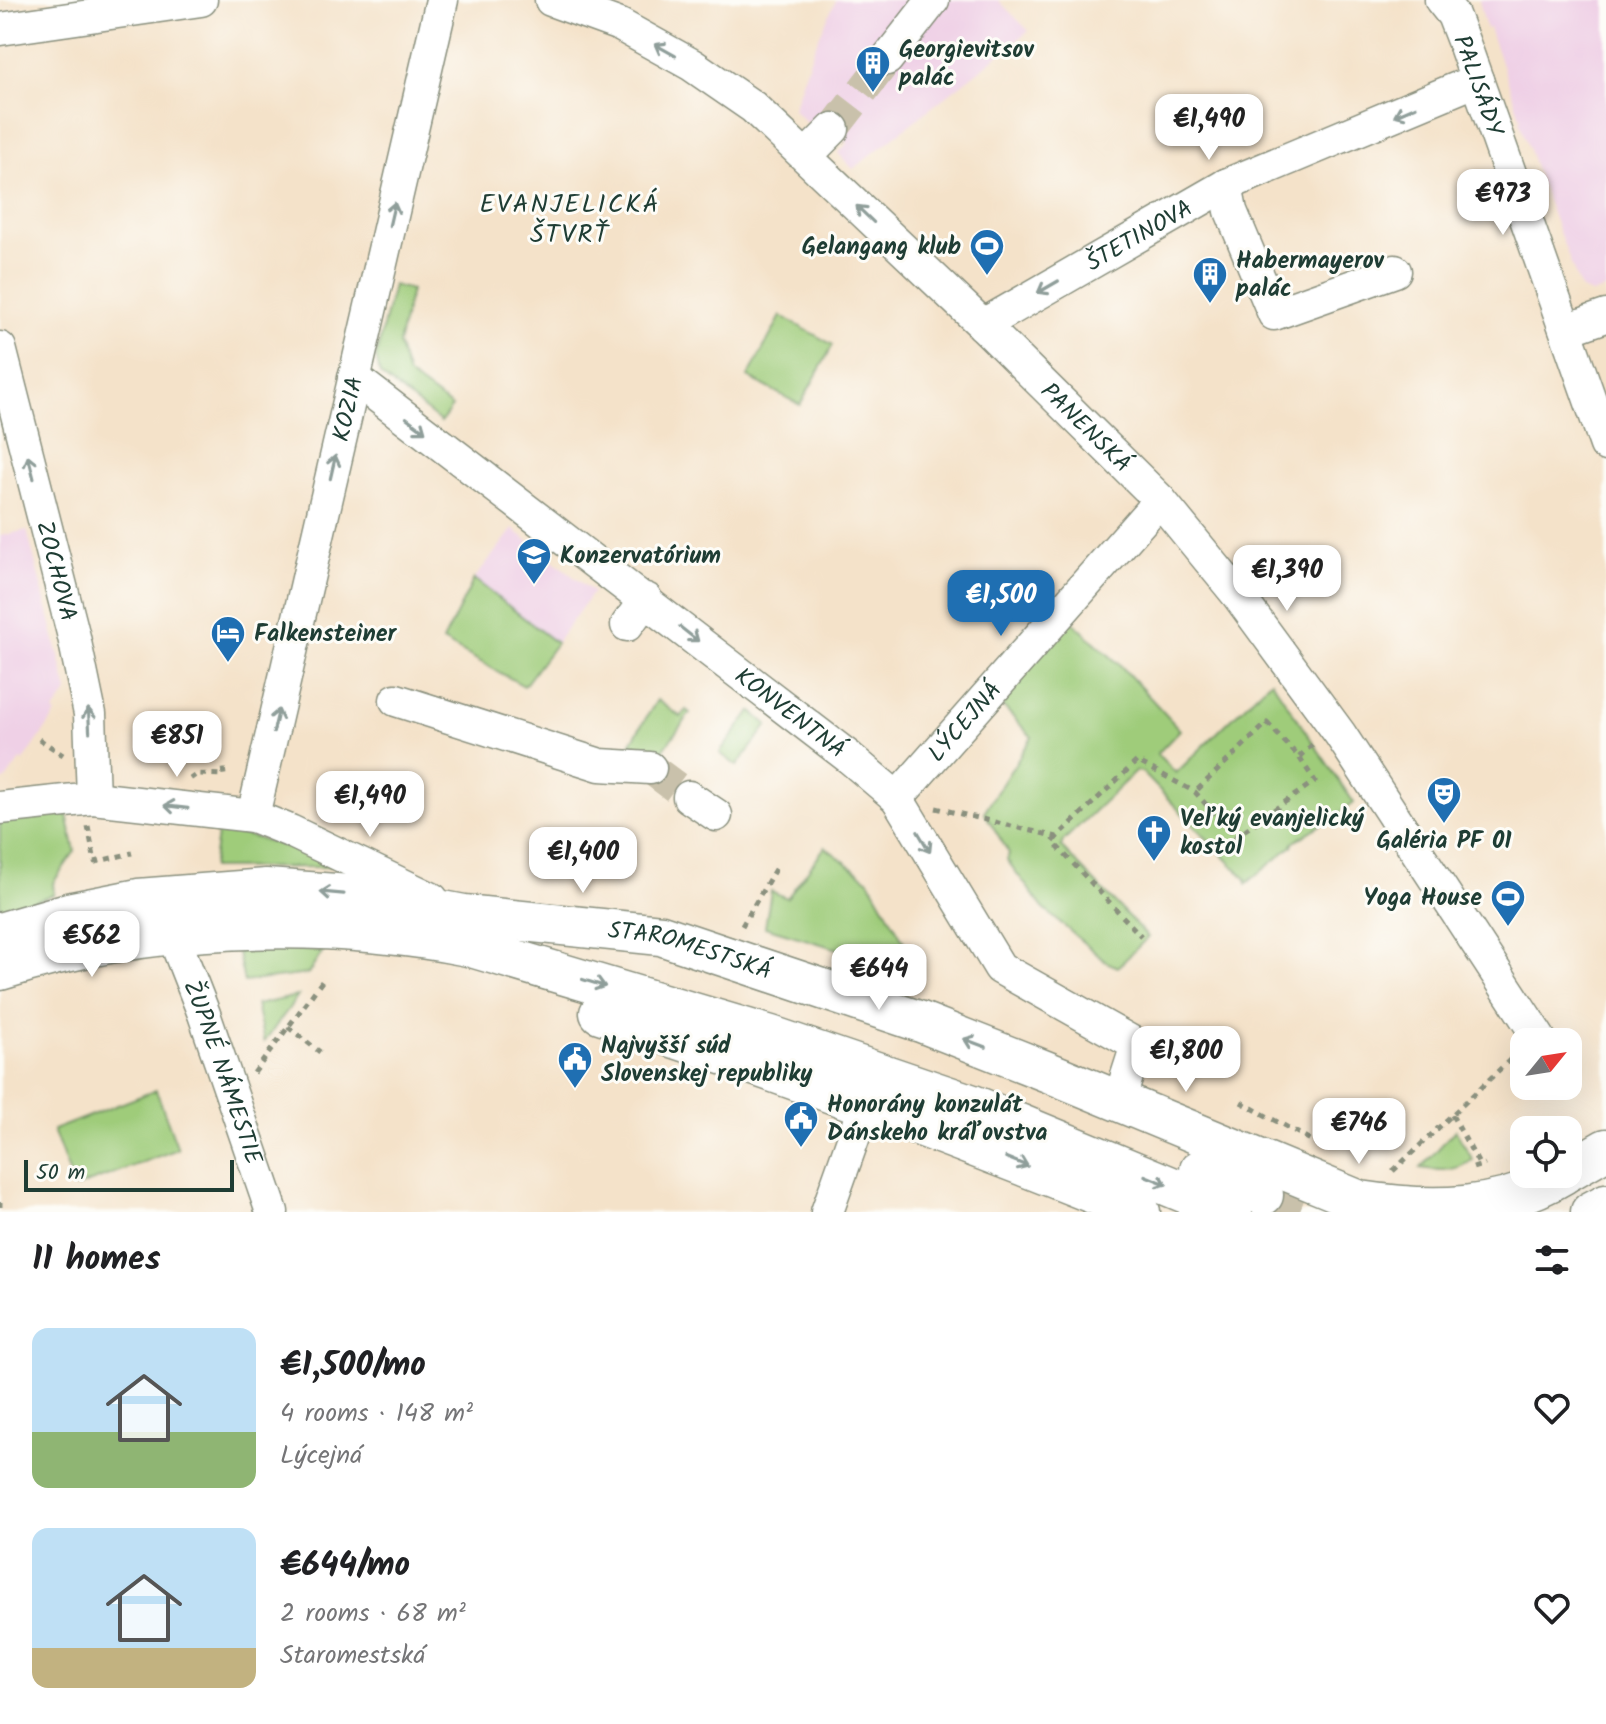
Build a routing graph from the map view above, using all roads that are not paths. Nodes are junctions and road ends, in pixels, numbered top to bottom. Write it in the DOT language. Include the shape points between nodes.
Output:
graph roads {
  1 [pos="201,0"];
  2 [pos="442,0"];
  3 [pos="551,0"];
  4 [pos="933,0"];
  5 [pos="1441,0"];
  6 [pos="0,29"];
  7 [pos="887,59"];
  8 [pos="1477,80"];
  9 [pos="833,129"];
  10 [pos="806,156"];
  11 [pos="1226,185"];
  12 [pos="1395,271"];
  13 [pos="1606,316"];
  14 [pos="983,325"];
  15 [pos="1566,330"];
  16 [pos="0,348"];
  17 [pos="354,378"];
  18 [pos="1606,445"];
  19 [pos="1160,500"];
  20 [pos="396,700"];
  21 [pos="650,768"];
  22 [pos="689,797"];
  23 [pos="897,798"];
  24 [pos="0,808"];
  25 [pos="90,809"];
  26 [pos="716,815"];
  27 [pos="253,816"];
  28 [pos="464,915"];
  29 [pos="0,933"];
  30 [pos="382,934"];
  31 [pos="173,935"];
  32 [pos="0,970"];
  33 [pos="191,1011"];
  34 [pos="1546,1028"];
  35 [pos="1119,1101"];
  36 [pos="865,1105"];
  37 [pos="1606,1149"];
  38 [pos="1582,1165"];
  39 [pos="1308,1177"];
  40 [pos="1545,1188"];
  41 [pos="1392,1196"];
  42 [pos="1248,1204"];
  43 [pos="1606,1204"];
  44 [pos="1478,1210"];
  45 [pos="251,1212"];
  46 [pos="272,1212"];
  47 [pos="827,1212"];
  48 [pos="1140,1212"];
  49 [pos="1331,1212"];
  50 [pos="1591,1212"];
  1 -- 6 [label="street"];
  17 -- 2 [label="street, KOZIA, one-way"];
  10 -- 3 [label="street, PANENSKÁ, one-way" via="753,107 692,65 620,25"];
  4 -- 7 [label="street"];
  5 -- 8 [label="street, PALISÁDY" via="1453,15"];
  8 -- 11 [label="street, ŠTETINOVA, one-way"];
  8 -- 15 [label="street, PALISÁDY"];
  9 -- 10 [label="street"];
  14 -- 10 [label="street, PANENSKÁ, one-way"];
  11 -- 12 [label="street" via="1231,211 1274,314"];
  11 -- 14 [label="street, ŠTETINOVA, one-way"];
  13 -- 15 [label="street"];
  14 -- 19 [label="street, PANENSKÁ"];
  15 -- 18 [label="street, PALISÁDY"];
  25 -- 16 [label="street, ZOCHOVA, one-way" via="90,714"];
  17 -- 23 [label="street, KONVENTNÁ, one-way" via="636,612 790,714"];
  27 -- 17 [label="street, KOZIA, one-way"];
  19 -- 23 [label="street, LÝCEJNÁ"];
  19 -- 34 [label="street, PANENSKÁ" via="1292,667 1500,978 1515,983"];
  20 -- 21 [label="street" via="600,765"];
  22 -- 26 [label="street"];
  23 -- 35 [label="street, KONVENTNÁ, one-way" via="1000,968 1137,1045"];
  24 -- 25 [label="street"];
  27 -- 25 [label="street, one-way"];
  27 -- 28 [label="street"];
  28 -- 29 [label="main road, STAROMESTSKÁ, one-way" via="364,896 266,889 138,899"];
  35 -- 28 [label="main road, STAROMESTSKÁ, one-way" via="921,1022 661,935"];
  28 -- 42 [label="main road, STAROMESTSKÁ" via="810,1021 988,1085"];
  30 -- 31 [label="main road, STAROMESTSKÁ" via="288,929"];
  30 -- 36 [label="main road, STAROMESTSKÁ" via="427,958"];
  30 -- 42 [label="main road, STAROMESTSKÁ, one-way" via="468,946 771,1036"];
  31 -- 32 [label="main road, STAROMESTSKÁ" via="64,951"];
  31 -- 33 [label="street, ŽUPNÉ NÁMESTIE"];
  33 -- 45 [label="street"];
  33 -- 46 [label="street, ŽUPNÉ NÁMESTIE" via="233,1100"];
  35 -- 39 [label="main road, STAROMESTSKÁ"];
  36 -- 47 [label="street"];
  36 -- 48 [label="main road, STAROMESTSKÁ, one-way"];
  37 -- 38 [label="main road, STAROMESTSKÁ"];
  39 -- 41 [label="main road, STAROMESTSKÁ" via="1360,1201"];
  39 -- 49 [label="main road"];
  40 -- 44 [label="main road, STAROMESTSKÁ"];
  41 -- 44 [label="main road, STAROMESTSKÁ"];
  43 -- 50 [label="main road"];
}
